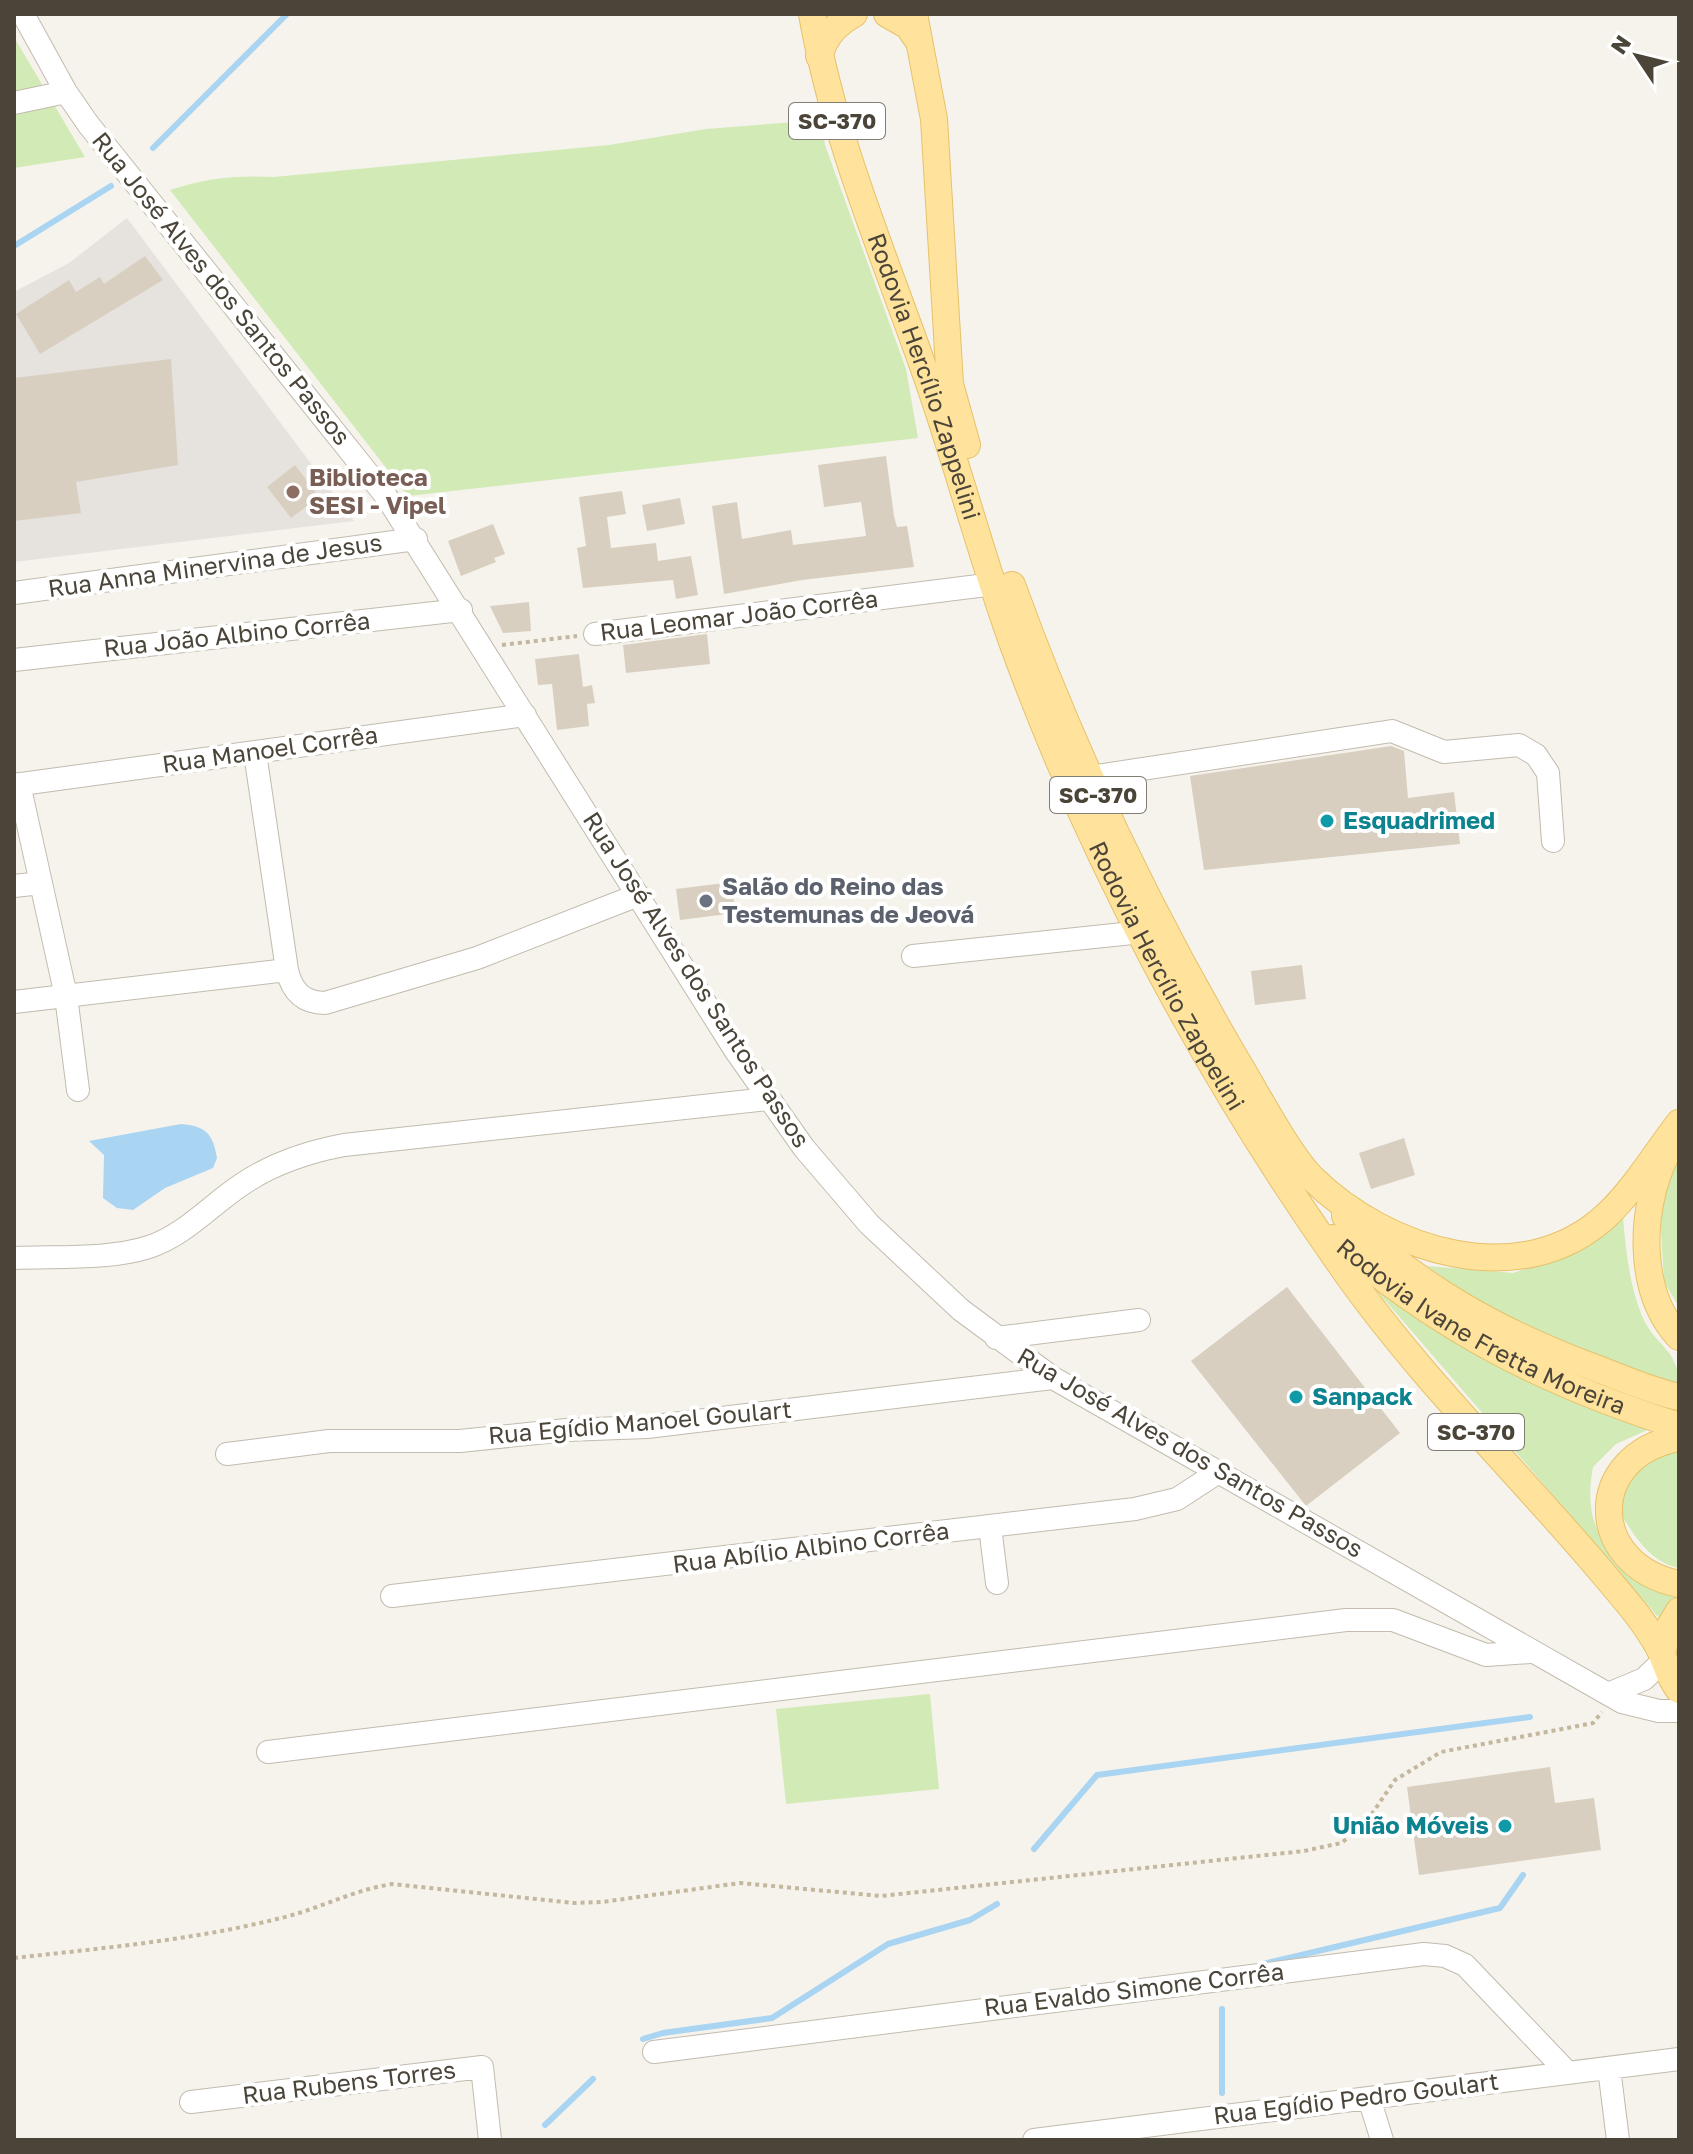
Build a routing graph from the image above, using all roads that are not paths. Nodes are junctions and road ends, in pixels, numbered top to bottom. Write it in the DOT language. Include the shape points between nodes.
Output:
graph roads {
  1 [pos="23,14"];
  2 [pos="812,14"];
  3 [pos="854,14"];
  4 [pos="887,14"];
  5 [pos="914,14"];
  6 [pos="919,42"];
  7 [pos="819,56"];
  8 [pos="66,92"];
  9 [pos="14,103"];
  10 [pos="416,539"];
  11 [pos="994,584"];
  12 [pos="14,593"];
  13 [pos="461,610"];
  14 [pos="595,634"];
  15 [pos="14,660"];
  16 [pos="525,715"];
  17 [pos="255,753"];
  18 [pos="1090,777"];
  19 [pos="16,784"];
  20 [pos="1553,841"];
  21 [pos="41,883"];
  22 [pos="14,886"];
  23 [pos="638,895"];
  24 [pos="1142,932"];
  25 [pos="913,956"];
  26 [pos="287,970"];
  27 [pos="66,996"];
  28 [pos="14,1002"];
  29 [pos="78,1090"];
  30 [pos="768,1099"];
  31 [pos="1679,1126"];
  32 [pos="1311,1177"];
  33 [pos="1300,1204"];
  34 [pos="14,1258"];
  35 [pos="1139,1320"];
  36 [pos="1679,1337"];
  37 [pos="996,1338"];
  38 [pos="1053,1378"];
  39 [pos="1679,1397"];
  40 [pos="1679,1426"];
  41 [pos="1679,1438"];
  42 [pos="227,1454"];
  43 [pos="1220,1471"];
  44 [pos="990,1527"];
  45 [pos="997,1583"];
  46 [pos="1679,1584"];
  47 [pos="392,1596"];
  48 [pos="1679,1611"];
  49 [pos="1530,1652"];
  50 [pos="1662,1657"];
  51 [pos="1679,1690"];
  52 [pos="1608,1694"];
  53 [pos="1679,1711"];
  54 [pos="268,1752"];
  55 [pos="654,2052"];
  56 [pos="1679,2059"];
  57 [pos="1609,2068"];
  58 [pos="1568,2073"];
  59 [pos="1369,2098"];
  60 [pos="191,2102"];
  61 [pos="490,2140"];
  62 [pos="1034,2140"];
  63 [pos="1382,2140"];
  64 [pos="1618,2140"];
  1 -- 8 [label="street, Rua José Alves dos Santos Passos"];
  2 -- 7 [label="main road, Rodovia Hercílio Zappelini / SC-370"];
  3 -- 7 [label="main road" via="825,38"];
  4 -- 6 [label="main road" via="908,26"];
  5 -- 6 [label="main road, Rodovia Hercílio Zappelini / SC-370"];
  6 -- 18 [label="main road, Rodovia Hercílio Zappelini / SC-370" via="934,119 950,384 1017,600"];
  7 -- 11 [label="main road, Rodovia Hercílio Zappelini / SC-370" via="855,187 929,385"];
  8 -- 9 [label="street"];
  8 -- 10 [label="street, Rua José Alves dos Santos Passos"];
  10 -- 12 [label="street, Rua Anna Minervina de Jesus"];
  10 -- 13 [label="street, Rua José Alves dos Santos Passos"];
  11 -- 14 [label="street, Rua Leomar João Corrêa"];
  11 -- 24 [label="main road, Rodovia Hercílio Zappelini / SC-370" via="1057,752"];
  13 -- 15 [label="street, Rua João Albino Corrêa"];
  13 -- 16 [label="street, Rua José Alves dos Santos Passos"];
  16 -- 17 [label="street, Rua Manoel Corrêa"];
  16 -- 23 [label="street, Rua José Alves dos Santos Passos"];
  17 -- 19 [label="street, Rua Manoel Corrêa"];
  17 -- 26 [label="street"];
  18 -- 20 [label="street" via="1392,731 1444,752 1519,745 1536,755 1548,773"];
  18 -- 32 [label="main road, Rodovia Hercílio Zappelini / SC-370" via="1200,997"];
  19 -- 21 [label="street"];
  21 -- 22 [label="street"];
  21 -- 27 [label="street"];
  23 -- 26 [label="street" via="477,958 325,1003 297,993"];
  23 -- 30 [label="street, Rua José Alves dos Santos Passos"];
  24 -- 25 [label="street"];
  24 -- 33 [label="main road, Rodovia Hercílio Zappelini / SC-370" via="1228,1090"];
  26 -- 27 [label="street"];
  27 -- 28 [label="street"];
  27 -- 29 [label="street"];
  30 -- 34 [label="street" via="309,1152 242,1184 173,1236 149,1247"];
  30 -- 37 [label="street, Rua José Alves dos Santos Passos" via="869,1224"];
  31 -- 32 [label="main road, Rodovia Hercílio Zappelini / SC-370" via="1607,1214 1560,1244 1524,1254 1479,1257 1426,1247 1399,1237"];
  31 -- 36 [label="main road" via="1655,1177 1646,1225 1652,1278"];
  32 -- 39 [label="main road, Rodovia Ivane Fretta Moreira / SC-370" via="1373,1244 1490,1324"];
  33 -- 40 [label="main road, Rodovia Ivane Fretta Moreira / SC-370" via="1358,1259 1507,1359 1612,1405"];
  33 -- 50 [label="main road, Rodovia Hercílio Zappelini / SC-370" via="1397,1342 1603,1573"];
  35 -- 37 [label="street"];
  37 -- 38 [label="street, Rua José Alves dos Santos Passos"];
  38 -- 42 [label="street, Rua Egídio Manoel Goulart" via="647,1427 460,1441 329,1441"];
  38 -- 43 [label="street, Rua José Alves dos Santos Passos"];
  41 -- 46 [label="main road" via="1658,1441 1626,1463 1613,1483 1608,1525 1630,1560"];
  43 -- 44 [label="street, Rua Abílio Albino Corrêa" via="1195,1490 1158,1505"];
  43 -- 49 [label="street, Rua José Alves dos Santos Passos"];
  44 -- 45 [label="street"];
  44 -- 47 [label="street, Rua Abílio Albino Corrêa"];
  48 -- 50 [label="main road" via="1668,1629"];
  49 -- 52 [label="street, Rua José Alves dos Santos Passos"];
  49 -- 54 [label="street" via="1486,1655 1393,1620 1346,1620"];
  50 -- 51 [label="main road, Rodovia Hercílio Zappelini / SC-370"];
  50 -- 52 [label="street" via="1644,1679"];
  52 -- 53 [label="street, Rua José Alves dos Santos Passos" via="1636,1707"];
  55 -- 58 [label="street, Rua Evaldo Simone Corrêa" via="1424,1954 1465,1965"];
  56 -- 57 [label="street, Rua Egídio Pedro Goulart"];
  57 -- 58 [label="street, Rua Egídio Pedro Goulart"];
  57 -- 64 [label="street"];
  58 -- 59 [label="street, Rua Egídio Pedro Goulart"];
  59 -- 62 [label="street, Rua Egídio Pedro Goulart"];
  59 -- 63 [label="street"];
  60 -- 61 [label="street, Rua Rubens Torres" via="482,2067"];
}
